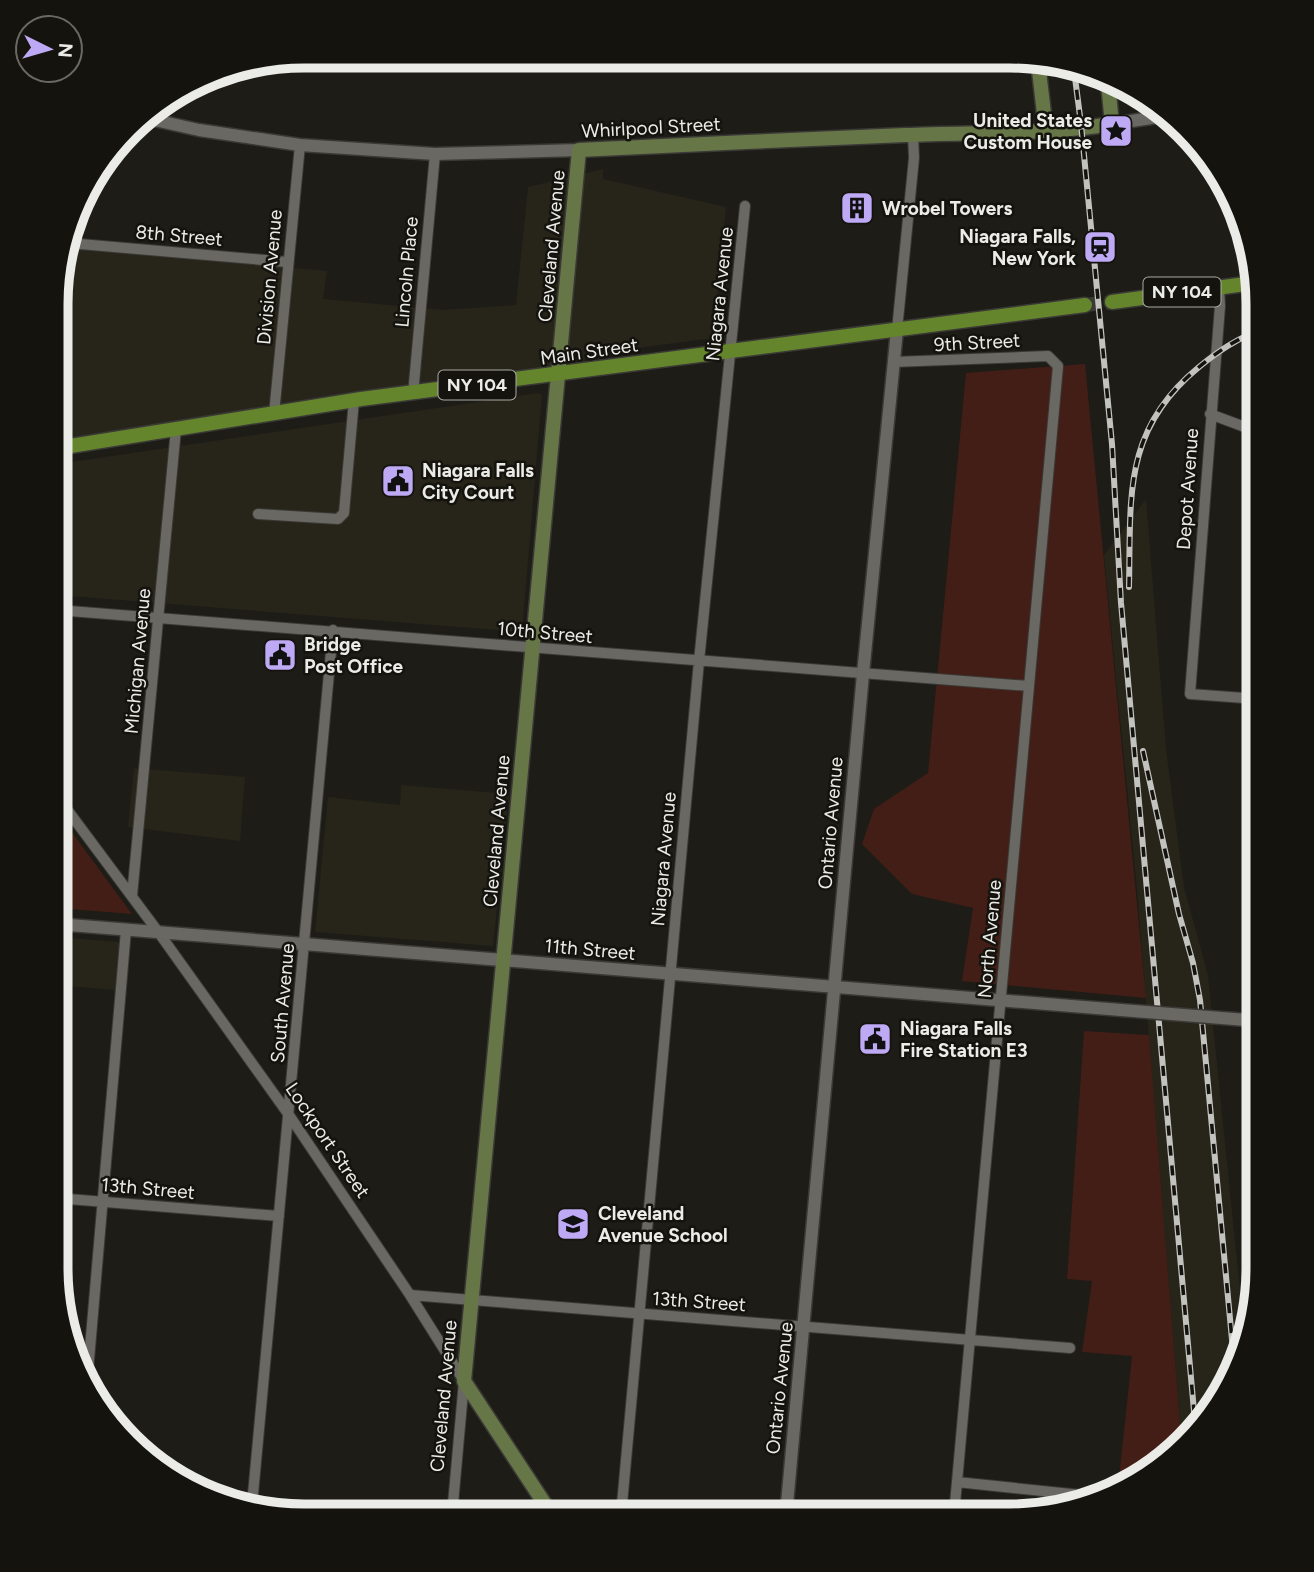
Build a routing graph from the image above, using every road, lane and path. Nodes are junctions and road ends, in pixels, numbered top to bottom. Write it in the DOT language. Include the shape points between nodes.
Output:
graph roads {
  1 [pos="1039,70"];
  2 [pos="1109,91"];
  3 [pos="1154,118"];
  4 [pos="156,120"];
  5 [pos="1112,124"];
  6 [pos="1046,131"];
  7 [pos="913,135"];
  8 [pos="300,145"];
  9 [pos="579,150"];
  10 [pos="435,154"];
  11 [pos="746,206"];
  12 [pos="76,244"];
  13 [pos="287,262"];
  14 [pos="1245,284"];
  15 [pos="1219,287"];
  16 [pos="1112,302"];
  17 [pos="1085,305"];
  18 [pos="897,330"];
  19 [pos="731,350"];
  20 [pos="893,362"];
  21 [pos="1058,366"];
  22 [pos="558,374"];
  23 [pos="413,394"];
  24 [pos="354,400"];
  25 [pos="274,414"];
  26 [pos="1210,414"];
  27 [pos="1246,427"];
  28 [pos="176,429"];
  29 [pos="68,446"];
  30 [pos="258,514"];
  31 [pos="68,611"];
  32 [pos="158,618"];
  33 [pos="333,630"];
  34 [pos="533,649"];
  35 [pos="699,661"];
  36 [pos="863,674"];
  37 [pos="1029,686"];
  38 [pos="1246,698"];
  39 [pos="68,811"];
  40 [pos="132,896"];
  41 [pos="68,925"];
  42 [pos="126,930"];
  43 [pos="159,933"];
  44 [pos="305,945"];
  45 [pos="503,961"];
  46 [pos="670,975"];
  47 [pos="835,987"];
  48 [pos="1001,1001"];
  49 [pos="1245,1020"];
  50 [pos="289,1115"];
  51 [pos="68,1199"];
  52 [pos="103,1202"];
  53 [pos="279,1216"];
  54 [pos="410,1295"];
  55 [pos="472,1299"];
  56 [pos="640,1314"];
  57 [pos="804,1326"];
  58 [pos="970,1340"];
  59 [pos="1069,1348"];
  60 [pos="89,1363"];
  61 [pos="464,1381"];
  62 [pos="957,1482"];
  63 [pos="1076,1494"];
  64 [pos="253,1498"];
  65 [pos="453,1503"];
  66 [pos="544,1503"];
  67 [pos="622,1503"];
  68 [pos="787,1503"];
  69 [pos="955,1503"];
  1 -- 6 [label="main road"];
  2 -- 5 [label="main road"];
  3 -- 5 [label="street, Whirlpool Street"];
  4 -- 8 [label="street, Whirlpool Street"];
  5 -- 6 [label="main road, Whirlpool Street"];
  6 -- 7 [label="main road, Whirlpool Street"];
  7 -- 9 [label="main road, Whirlpool Street"];
  7 -- 18 [label="street, Ontario Avenue"];
  8 -- 10 [label="street, Whirlpool Street"];
  8 -- 13 [label="street, Division Avenue"];
  9 -- 10 [label="street, Whirlpool Street"];
  9 -- 22 [label="main road, Cleveland Avenue"];
  10 -- 23 [label="street, Lincoln Place"];
  11 -- 19 [label="street, Niagara Avenue"];
  12 -- 13 [label="street, 8th Street"];
  13 -- 25 [label="street, Division Avenue"];
  14 -- 15 [label="main road, NY 104"];
  15 -- 16 [label="main road, NY 104"];
  15 -- 26 [label="street, Depot Avenue"];
  17 -- 18 [label="main road, Main Street / NY 104"];
  18 -- 19 [label="main road, Main Street / NY 104"];
  18 -- 20 [label="street, Ontario Avenue"];
  19 -- 22 [label="main road, Main Street / NY 104"];
  19 -- 35 [label="street, Niagara Avenue"];
  20 -- 21 [label="street, 9th Street" via="1048,356"];
  20 -- 36 [label="street, Ontario Avenue"];
  21 -- 37 [label="street, North Avenue"];
  22 -- 23 [label="main road, Main Street / NY 104"];
  22 -- 34 [label="main road, Cleveland Avenue"];
  23 -- 24 [label="main road, Main Street / NY 104"];
  24 -- 25 [label="main road, Main Street / NY 104"];
  24 -- 30 [label="street" via="344,513 338,519"];
  25 -- 28 [label="main road, Main Street / NY 104"];
  26 -- 27 [label="street"];
  26 -- 38 [label="street, Depot Avenue" via="1190,694"];
  28 -- 29 [label="main road, Main Street / NY 104"];
  28 -- 32 [label="street, Michigan Avenue"];
  31 -- 32 [label="street, 10th Street"];
  32 -- 33 [label="street, 10th Street"];
  32 -- 40 [label="street, Michigan Avenue"];
  33 -- 34 [label="street, 10th Street"];
  33 -- 44 [label="street, South Avenue"];
  34 -- 35 [label="street, 10th Street"];
  34 -- 45 [label="main road, Cleveland Avenue"];
  35 -- 36 [label="street, 10th Street"];
  35 -- 46 [label="street, Niagara Avenue"];
  36 -- 37 [label="street, 10th Street"];
  36 -- 47 [label="street, Ontario Avenue"];
  37 -- 48 [label="street, North Avenue"];
  39 -- 40 [label="street, Lockport Street"];
  40 -- 43 [label="street, Lockport Street"];
  41 -- 42 [label="street, 11th Street"];
  42 -- 43 [label="street, 11th Street"];
  42 -- 52 [label="street"];
  43 -- 44 [label="street, 11th Street"];
  43 -- 50 [label="street, Lockport Street"];
  44 -- 45 [label="street, 11th Street"];
  44 -- 50 [label="street, South Avenue"];
  45 -- 46 [label="street, 11th Street"];
  45 -- 55 [label="main road, Cleveland Avenue"];
  46 -- 47 [label="street, 11th Street"];
  46 -- 56 [label="street, Niagara Avenue"];
  47 -- 48 [label="street, 11th Street"];
  47 -- 57 [label="street, Ontario Avenue"];
  48 -- 49 [label="street, 11th Street, bridge"];
  48 -- 58 [label="street, North Avenue"];
  50 -- 53 [label="street, South Avenue"];
  50 -- 54 [label="street, Lockport Street"];
  51 -- 52 [label="street, 13th Street"];
  52 -- 53 [label="street, 13th Street"];
  52 -- 60 [label="street"];
  53 -- 64 [label="street, South Avenue"];
  54 -- 55 [label="street, 13th Street"];
  54 -- 61 [label="street, Lockport Street"];
  55 -- 56 [label="street, 13th Street"];
  55 -- 61 [label="main road, Cleveland Avenue"];
  56 -- 57 [label="street, 13th Street"];
  56 -- 67 [label="street, Niagara Avenue"];
  57 -- 58 [label="street, 13th Street"];
  57 -- 68 [label="street, Ontario Avenue"];
  58 -- 59 [label="street, 13th Street"];
  58 -- 62 [label="street, North Avenue"];
  61 -- 65 [label="street, Cleveland Avenue"];
  61 -- 66 [label="main road, Lockport Street"];
  62 -- 63 [label="street"];
  62 -- 69 [label="street, North Avenue"];
}
